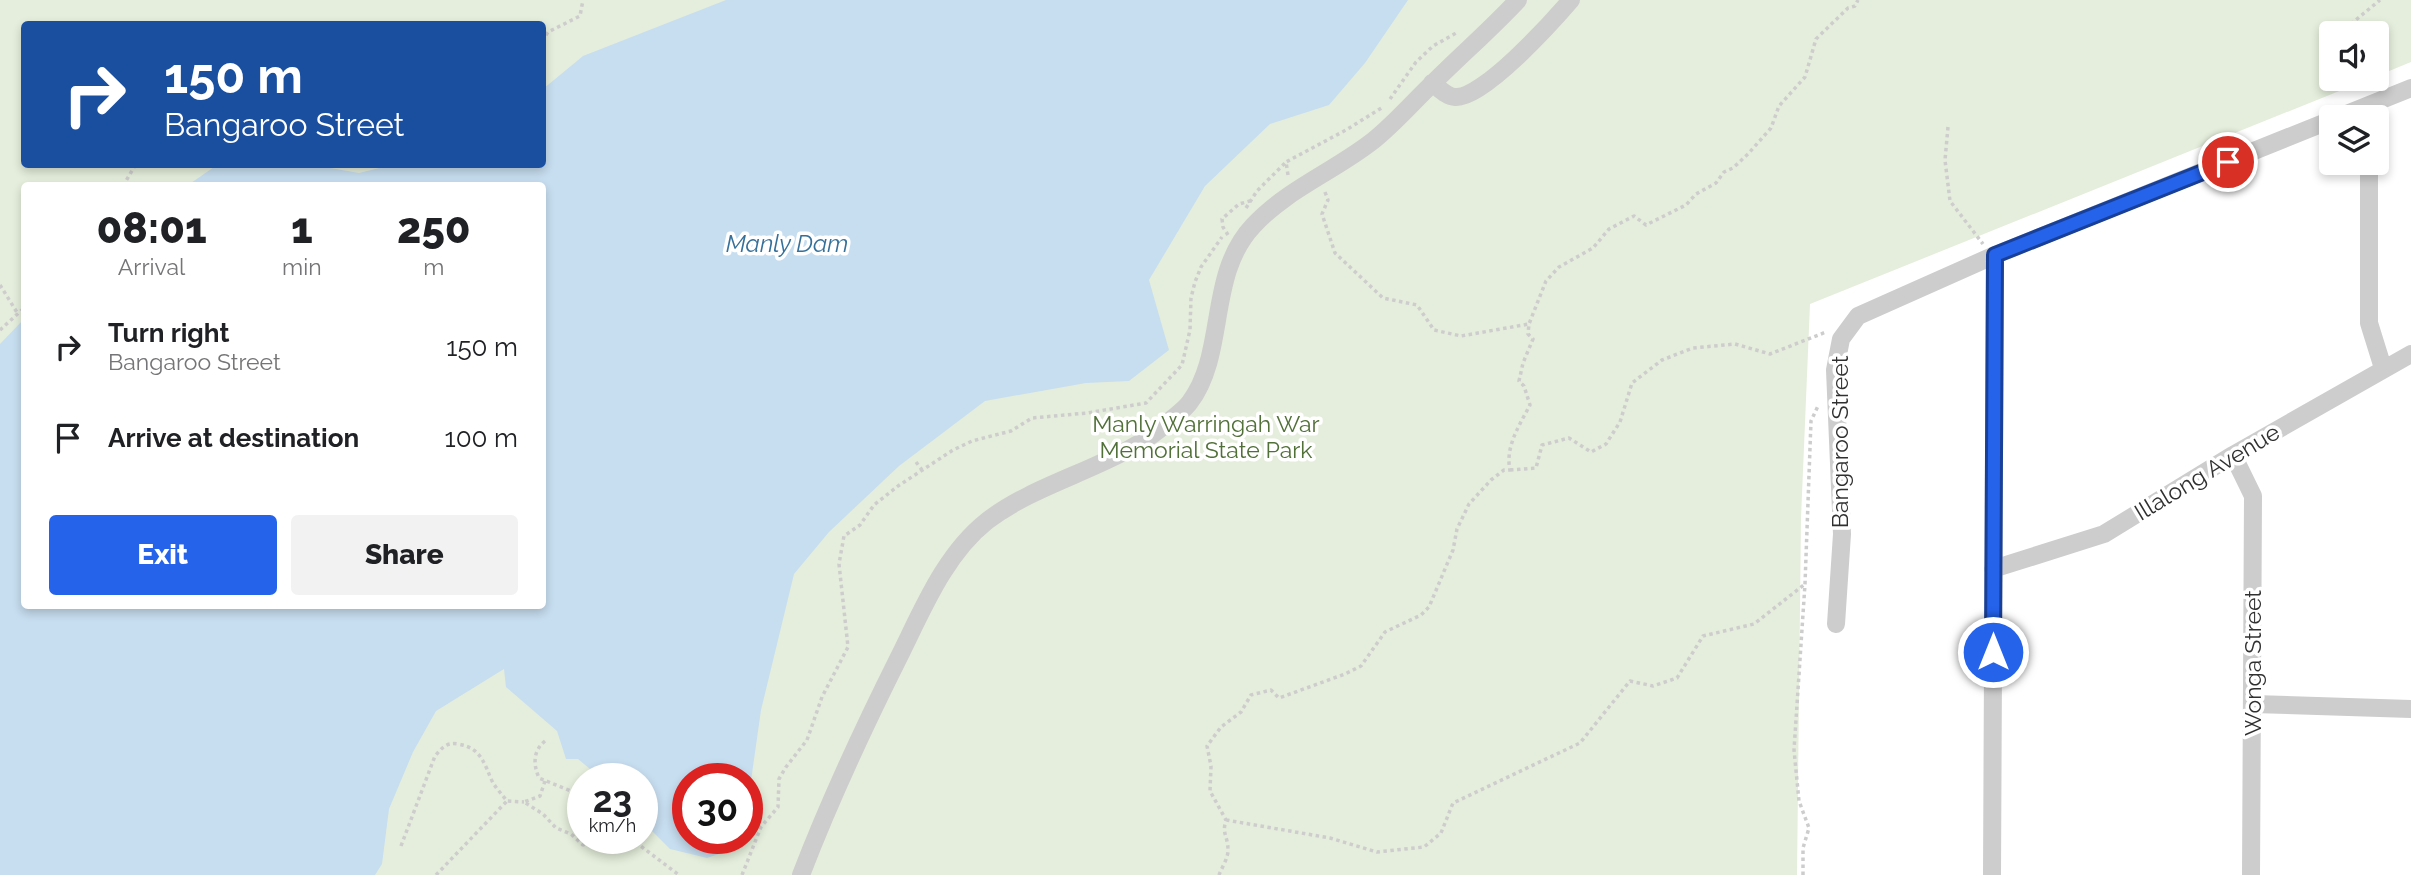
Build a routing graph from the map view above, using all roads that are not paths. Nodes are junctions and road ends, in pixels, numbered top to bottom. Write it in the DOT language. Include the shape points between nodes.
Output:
graph roads {
  1 [pos="1518,0"];
  2 [pos="1571,0"];
  3 [pos="1432,83"];
  4 [pos="2411,88"];
  5 [pos="2380,105"];
  6 [pos="2319,125"];
  7 [pos="2369,175"];
  8 [pos="1995,255"];
  9 [pos="2411,354"];
  10 [pos="2383,368"];
  11 [pos="2233,455"];
  12 [pos="1993,569"];
  13 [pos="1836,624"];
  14 [pos="2253,704"];
  15 [pos="2411,709"];
  16 [pos="800,875"];
  17 [pos="1992,875"];
  18 [pos="2251,875"];
  1 -- 3 [label="street"];
  2 -- 3 [label="street" via="1541,35 1479,89 1451,97"];
  3 -- 16 [label="street" via="1372,142 1290,194 1253,226 1234,253 1204,374 1190,402 1156,435 1010,506 963,546 942,573 878,698"];
  4 -- 5 [label="street"];
  6 -- 8 [label="street, Bangaroo Street"];
  7 -- 10 [label="street" via="2369,323"];
  8 -- 12 [label="street"];
  8 -- 13 [label="street, Bangaroo Street" via="1858,316 1841,339 1835,370 1842,534"];
  9 -- 10 [label="street, Illalong Avenue"];
  10 -- 11 [label="street, Illalong Avenue"];
  11 -- 12 [label="street, Illalong Avenue" via="2104,534"];
  11 -- 14 [label="street, Wonga Street" via="2253,496"];
  12 -- 17 [label="street"];
  14 -- 15 [label="street"];
  14 -- 18 [label="street, Wonga Street"];
}
